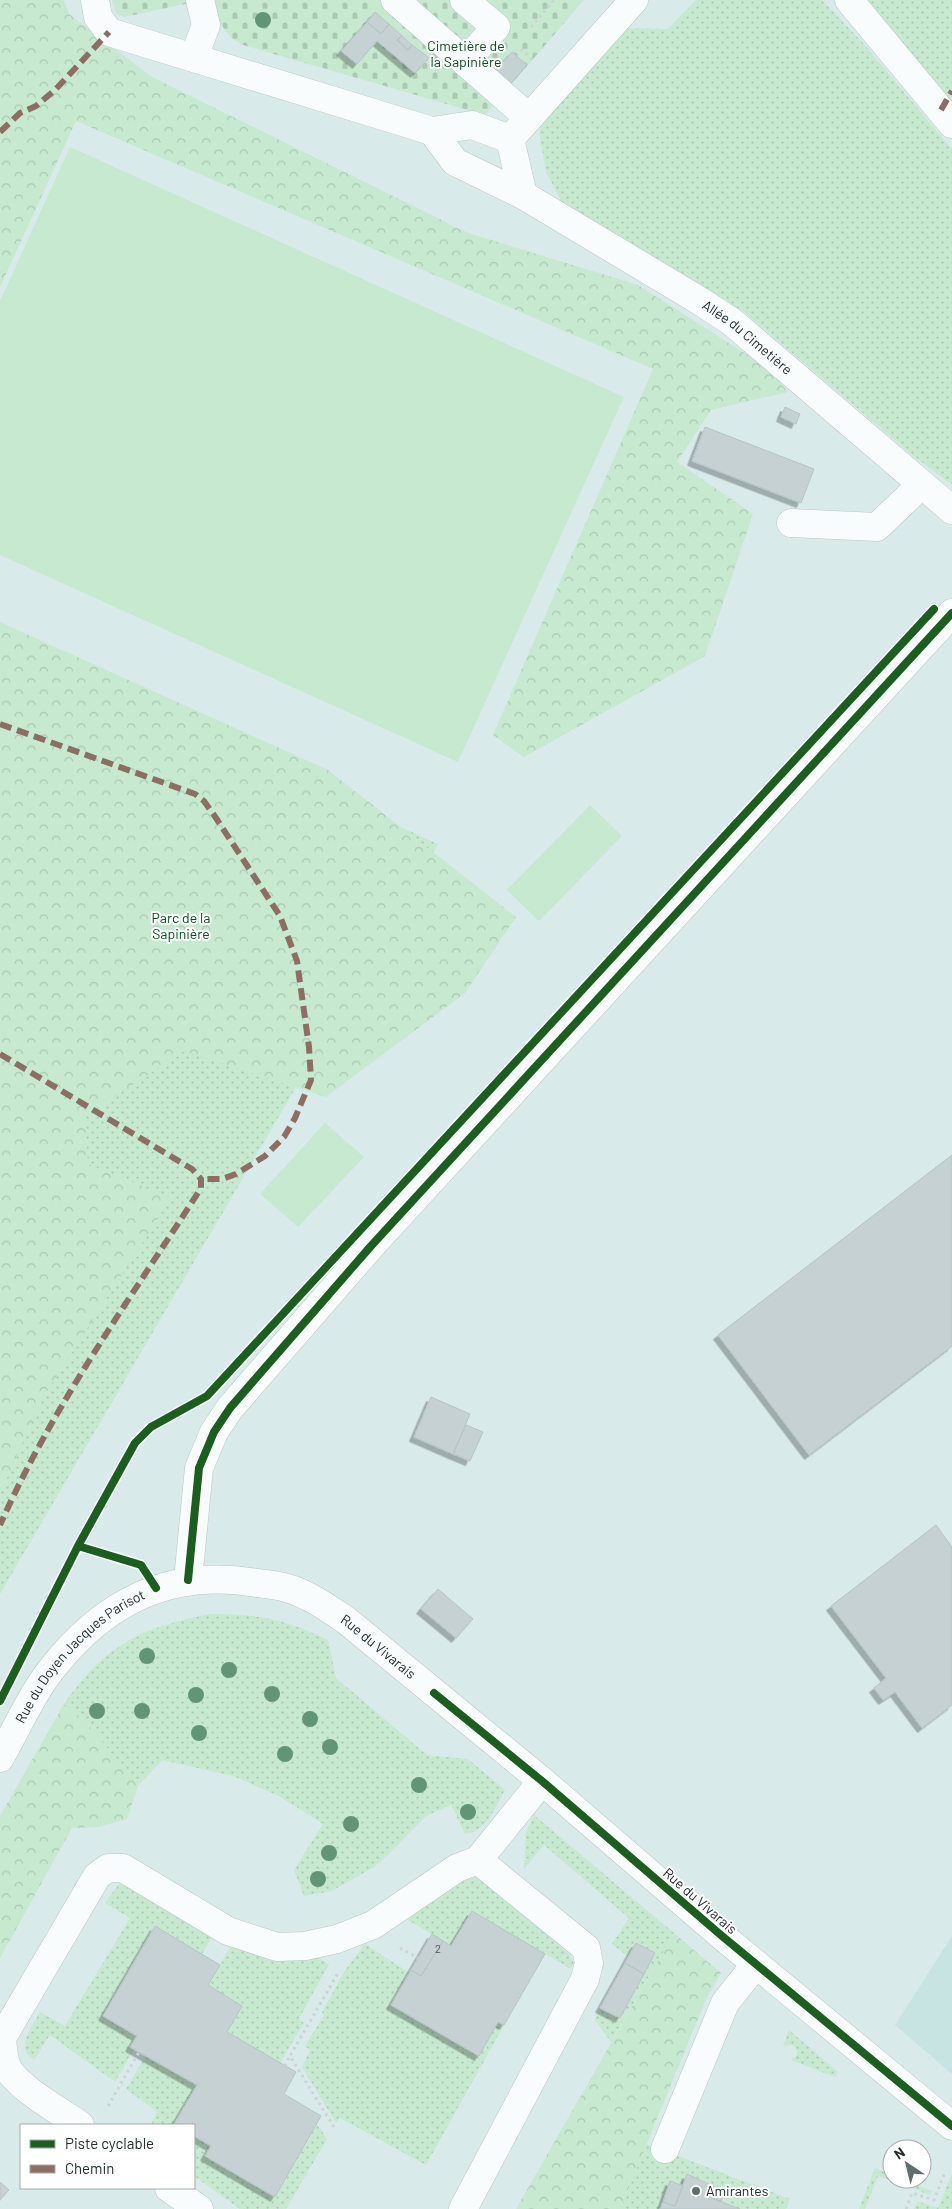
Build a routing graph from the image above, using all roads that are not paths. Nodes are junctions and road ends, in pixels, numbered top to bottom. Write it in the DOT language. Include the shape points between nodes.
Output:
graph roads {
  1 [pos="94,0"];
  2 [pos="200,0"];
  3 [pos="395,0"];
  4 [pos="464,0"];
  5 [pos="634,0"];
  6 [pos="849,0"];
  7 [pos="194,57"];
  8 [pos="465,62"];
  9 [pos="529,118"];
  10 [pos="952,124"];
  11 [pos="432,131"];
  12 [pos="510,140"];
  13 [pos="523,195"];
  14 [pos="922,484"];
  15 [pos="952,510"];
  16 [pos="791,523"];
  17 [pos="952,612"];
  18 [pos="188,1580"];
  19 [pos="0,1758"];
  20 [pos="542,1781"];
  21 [pos="478,1860"];
  22 [pos="756,1964"];
  23 [pos="79,2124"];
  24 [pos="952,2126"];
  25 [pos="665,2149"];
  26 [pos="170,2189"];
  27 [pos="199,2209"];
  28 [pos="463,2209"];
  1 -- 7 [label="street" via="98,17 109,32"];
  2 -- 7 [label="street" via="206,25"];
  3 -- 8 [label="street"];
  4 -- 8 [label="street" via="506,36"];
  5 -- 9 [label="street"];
  6 -- 10 [label="street"];
  7 -- 11 [label="street"];
  8 -- 9 [label="street"];
  9 -- 12 [label="street"];
  11 -- 12 [label="street" via="472,125"];
  11 -- 13 [label="street, Allée du Cimetière" via="455,162"];
  12 -- 13 [label="street"];
  13 -- 14 [label="street, Allée du Cimetière" via="732,322"];
  14 -- 15 [label="street, Allée du Cimetière"];
  14 -- 16 [label="street" via="877,527"];
  17 -- 18 [label="street" via="371,1246 230,1408 199,1468"];
  18 -- 19 [label="street, Rue du Doyen Jacques Parisot" via="156,1588 91,1625 53,1667"];
  18 -- 20 [label="street, Rue du Vivarais" via="231,1578 287,1588 327,1607"];
  20 -- 21 [label="street"];
  20 -- 22 [label="street, Rue du Vivarais"];
  21 -- 23 [label="street" via="456,1868 373,1925 337,1939 305,1946 278,1947 228,1931 123,1868 108,1868 97,1876 2,2038 8,2069 22,2084"];
  21 -- 28 [label="street" via="586,1948 589,1963 585,1979"];
  22 -- 24 [label="street, Rue du Vivarais"];
  22 -- 25 [label="street" via="725,2003"];
  26 -- 27 [label="street"];
}
